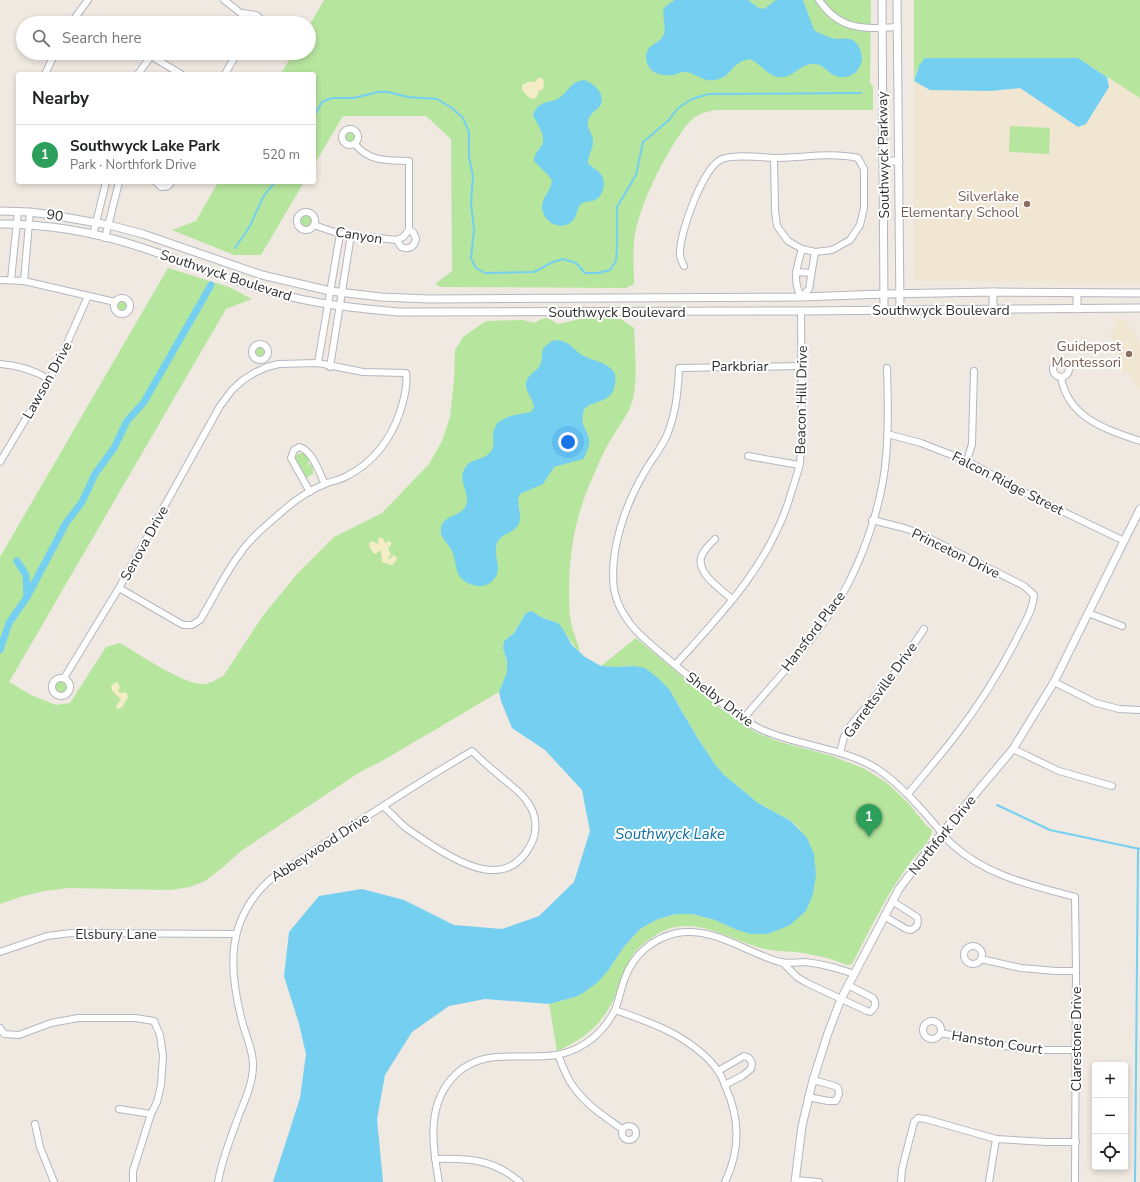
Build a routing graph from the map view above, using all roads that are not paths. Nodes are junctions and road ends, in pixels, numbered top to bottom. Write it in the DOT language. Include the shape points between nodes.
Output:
graph roads {
  1 [pos="88,0"];
  2 [pos="224,0"];
  3 [pos="819,0"];
  4 [pos="882,0"];
  5 [pos="897,0"];
  6 [pos="242,13"];
  7 [pos="76,16"];
  8 [pos="244,16"];
  9 [pos="258,16"];
  10 [pos="898,27"];
  11 [pos="882,28"];
  12 [pos="52,60"];
  13 [pos="148,60"];
  14 [pos="158,60"];
  15 [pos="233,60"];
  16 [pos="46,72"];
  17 [pos="139,72"];
  18 [pos="178,72"];
  19 [pos="226,72"];
  20 [pos="355,144"];
  21 [pos="774,158"];
  22 [pos="883,160"];
  23 [pos="899,160"];
  24 [pos="106,184"];
  25 [pos="118,184"];
  26 [pos="158,184"];
  27 [pos="170,184"];
  28 [pos="0,211"];
  29 [pos="18,211"];
  30 [pos="30,212"];
  31 [pos="96,222"];
  32 [pos="0,224"];
  33 [pos="16,224"];
  34 [pos="29,225"];
  35 [pos="108,225"];
  36 [pos="314,225"];
  37 [pos="409,230"];
  38 [pos="143,234"];
  39 [pos="340,234"];
  40 [pos="93,235"];
  41 [pos="351,235"];
  42 [pos="106,238"];
  43 [pos="397,240"];
  44 [pos="139,246"];
  45 [pos="802,249"];
  46 [pos="815,252"];
  47 [pos="684,266"];
  48 [pos="796,272"];
  49 [pos="811,273"];
  50 [pos="0,280"];
  51 [pos="11,280"];
  52 [pos="24,281"];
  53 [pos="330,291"];
  54 [pos="993,292"];
  55 [pos="342,293"];
  56 [pos="1140,293"];
  57 [pos="884,294"];
  58 [pos="900,294"];
  59 [pos="1077,294"];
  60 [pos="88,296"];
  61 [pos="801,297"];
  62 [pos="597,298"];
  63 [pos="115,302"];
  64 [pos="328,304"];
  65 [pos="340,306"];
  66 [pos="1077,308"];
  67 [pos="1140,308"];
  68 [pos="884,310"];
  69 [pos="900,310"];
  70 [pos="993,310"];
  71 [pos="801,311"];
  72 [pos="597,312"];
  73 [pos="263,360"];
  74 [pos="318,363"];
  75 [pos="0,364"];
  76 [pos="330,366"];
  77 [pos="802,366"];
  78 [pos="267,367"];
  79 [pos="679,368"];
  80 [pos="887,368"];
  81 [pos="974,371"];
  82 [pos="1061,377"];
  83 [pos="49,379"];
  84 [pos="887,434"];
  85 [pos="1140,441"];
  86 [pos="748,456"];
  87 [pos="967,461"];
  88 [pos="0,462"];
  89 [pos="800,465"];
  90 [pos="325,484"];
  91 [pos="310,492"];
  92 [pos="1140,509"];
  93 [pos="872,520"];
  94 [pos="715,539"];
  95 [pos="1124,541"];
  96 [pos="120,588"];
  97 [pos="732,598"];
  98 [pos="1088,613"];
  99 [pos="1122,626"];
  100 [pos="924,629"];
  101 [pos="675,665"];
  102 [pos="64,678"];
  103 [pos="1054,682"];
  104 [pos="1140,710"];
  105 [pos="743,718"];
  106 [pos="1013,749"];
  107 [pos="840,752"];
  108 [pos="1112,786"];
  109 [pos="908,794"];
  110 [pos="383,806"];
  111 [pos="942,833"];
  112 [pos="1075,897"];
  113 [pos="892,901"];
  114 [pos="884,916"];
  115 [pos="236,934"];
  116 [pos="0,952"];
  117 [pos="981,959"];
  118 [pos="782,962"];
  119 [pos="1076,970"];
  120 [pos="854,974"];
  121 [pos="848,985"];
  122 [pos="841,999"];
  123 [pos="615,1010"];
  124 [pos="0,1028"];
  125 [pos="941,1034"];
  126 [pos="1076,1050"];
  127 [pos="558,1055"];
  128 [pos="718,1071"];
  129 [pos="813,1080"];
  130 [pos="725,1085"];
  131 [pos="808,1097"];
  132 [pos="119,1109"];
  133 [pos="151,1114"];
  134 [pos="35,1124"];
  135 [pos="622,1129"];
  136 [pos="996,1139"];
  137 [pos="1076,1142"];
  138 [pos="435,1159"];
  139 [pos="795,1181"];
  140 [pos="54,1182"];
  141 [pos="133,1182"];
  142 [pos="218,1182"];
  143 [pos="439,1182"];
  144 [pos="520,1182"];
  145 [pos="725,1182"];
  146 [pos="819,1182"];
  147 [pos="901,1182"];
  148 [pos="989,1182"];
  149 [pos="1075,1182"];
  1 -- 7 [label="street"];
  2 -- 6 [label="street"];
  3 -- 11 [label="street" via="832,16 850,26"];
  4 -- 11 [label="street, Southwyck Parkway"];
  5 -- 10 [label="street, Southwyck Parkway"];
  6 -- 8 [label="street"];
  6 -- 9 [label="street"];
  10 -- 11 [label="street"];
  10 -- 23 [label="street, Southwyck Parkway"];
  11 -- 22 [label="street, Southwyck Parkway"];
  12 -- 16 [label="street"];
  13 -- 17 [label="street"];
  14 -- 18 [label="street"];
  15 -- 19 [label="street"];
  20 -- 37 [label="street" via="361,152 370,157 409,161"];
  21 -- 45 [label="street" via="777,226 788,241"];
  21 -- 46 [label="street" via="846,155 858,158 864,170 864,208 860,225 850,240 832,250"];
  21 -- 47 [label="street" via="742,156 721,160 710,171 693,203 681,238 679,253"];
  22 -- 23 [label="street"];
  22 -- 57 [label="street, Southwyck Parkway"];
  23 -- 58 [label="street, Southwyck Parkway"];
  24 -- 31 [label="street"];
  25 -- 35 [label="street"];
  26 -- 27 [label="street" via="161,187"];
  28 -- 29 [label="street, 90"];
  29 -- 30 [label="street, 90"];
  29 -- 33 [label="street"];
  30 -- 31 [label="street, 90"];
  30 -- 34 [label="street"];
  31 -- 35 [label="street, 90"];
  31 -- 40 [label="street"];
  32 -- 33 [label="street, 90"];
  33 -- 34 [label="street, 90"];
  33 -- 51 [label="street"];
  34 -- 40 [label="street, 90"];
  34 -- 52 [label="street"];
  35 -- 38 [label="street, Southwyck Boulevard"];
  35 -- 42 [label="street"];
  36 -- 39 [label="street, Canyon"];
  37 -- 43 [label="street, Canyon"];
  37 -- 43 [label="street" via="416,239 413,246 405,249"];
  38 -- 44 [label="street"];
  38 -- 53 [label="street, Southwyck Boulevard" via="262,275"];
  39 -- 41 [label="street, Canyon"];
  39 -- 53 [label="street"];
  40 -- 42 [label="street, 90"];
  41 -- 43 [label="street, Canyon"];
  41 -- 55 [label="street"];
  42 -- 44 [label="street, Southwyck Boulevard"];
  44 -- 64 [label="street, Southwyck Boulevard" via="272,292"];
  45 -- 46 [label="street"];
  45 -- 48 [label="street"];
  46 -- 49 [label="street"];
  48 -- 49 [label="street"];
  48 -- 61 [label="street" via="796,287"];
  49 -- 61 [label="street" via="809,289"];
  50 -- 51 [label="street"];
  51 -- 52 [label="street"];
  52 -- 60 [label="street"];
  53 -- 55 [label="street, Southwyck Boulevard"];
  53 -- 64 [label="street"];
  54 -- 58 [label="street, Southwyck Boulevard"];
  54 -- 59 [label="street, Southwyck Boulevard"];
  54 -- 70 [label="street"];
  55 -- 62 [label="street, Southwyck Boulevard" via="430,299"];
  55 -- 65 [label="street"];
  56 -- 59 [label="street, Southwyck Boulevard"];
  57 -- 58 [label="street, Southwyck Boulevard"];
  57 -- 61 [label="street, Southwyck Boulevard"];
  57 -- 68 [label="street, Southwyck Parkway"];
  58 -- 69 [label="street, Southwyck Parkway"];
  59 -- 66 [label="street"];
  60 -- 63 [label="street"];
  60 -- 83 [label="street, Lawson Drive"];
  61 -- 62 [label="street, Southwyck Boulevard"];
  61 -- 71 [label="street"];
  62 -- 72 [label="street"];
  64 -- 65 [label="street, Southwyck Boulevard"];
  64 -- 74 [label="street"];
  65 -- 72 [label="street, Southwyck Boulevard" via="421,313"];
  65 -- 76 [label="street"];
  66 -- 67 [label="street, Southwyck Boulevard"];
  66 -- 70 [label="street, Southwyck Boulevard"];
  68 -- 69 [label="street, Southwyck Boulevard"];
  68 -- 71 [label="street, Southwyck Boulevard"];
  69 -- 70 [label="street, Southwyck Boulevard"];
  71 -- 72 [label="street, Southwyck Boulevard"];
  71 -- 77 [label="street, Beacon Hill Drive"];
  73 -- 78 [label="street"];
  74 -- 76 [label="street"];
  74 -- 78 [label="street"];
  75 -- 83 [label="street" via="23,367"];
  76 -- 90 [label="street" via="363,372 406,373 407,380 398,419 381,448 356,471"];
  77 -- 79 [label="street, Parkbriar"];
  77 -- 89 [label="street, Beacon Hill Drive"];
  78 -- 96 [label="street, Senova Drive" via="243,380 220,406"];
  79 -- 101 [label="street, Shelby Drive" via="677,399 671,424 627,507 617,542 613,572 616,598 626,618 640,635"];
  80 -- 84 [label="street, Hansford Place"];
  81 -- 87 [label="street" via="972,444"];
  82 -- 85 [label="street" via="1068,399 1083,416 1115,433"];
  83 -- 88 [label="street, Lawson Drive"];
  84 -- 87 [label="street, Falcon Ridge Street" via="921,442"];
  84 -- 93 [label="street, Hansford Place" via="883,479"];
  86 -- 89 [label="street"];
  87 -- 95 [label="street, Falcon Ridge Street" via="1035,498"];
  89 -- 97 [label="street, Beacon Hill Drive" via="786,510 772,542 754,572"];
  90 -- 91 [label="street"];
  90 -- 91 [label="street" via="309,452 300,447 294,450 291,458"];
  91 -- 96 [label="street" via="285,509 247,545 227,573 200,620 192,625 183,625"];
  92 -- 95 [label="street, Northfork Drive"];
  93 -- 105 [label="street, Hansford Place" via="862,553 840,597 810,639"];
  93 -- 109 [label="street, Princeton Drive" via="925,536 1024,586 1034,595 1030,613 983,697"];
  94 -- 97 [label="street" via="702,554 701,568 706,576"];
  95 -- 98 [label="street, Northfork Drive"];
  96 -- 102 [label="street, Senova Drive"];
  97 -- 101 [label="street, Beacon Hill Drive"];
  98 -- 99 [label="street"];
  98 -- 103 [label="street, Northfork Drive"];
  100 -- 107 [label="street, Garrettsville Drive" via="895,672 851,725"];
  101 -- 105 [label="street, Shelby Drive"];
  103 -- 104 [label="street" via="1096,703 1119,709"];
  103 -- 106 [label="street, Northfork Drive"];
  105 -- 107 [label="street, Shelby Drive" via="754,726 776,735"];
  106 -- 108 [label="street" via="1059,771"];
  106 -- 111 [label="street, Northfork Drive"];
  107 -- 109 [label="street, Shelby Drive" via="876,769"];
  109 -- 111 [label="street, Shelby Drive"];
  110 -- 110 [label="street, Abbeywood Drive" via="406,828 446,854 466,865 484,870 513,865 530,847 535,836 536,825 529,803 472,752"];
  110 -- 115 [label="street, Abbeywood Drive" via="262,886 248,904"];
  111 -- 112 [label="street, Shelby Drive" via="962,853 990,871 1005,878"];
  111 -- 113 [label="street, Northfork Drive"];
  112 -- 119 [label="street, Clarestone Drive"];
  113 -- 114 [label="street, Northfork Drive"];
  113 -- 114 [label="street" via="917,917 917,926 911,930 906,929"];
  114 -- 120 [label="street, Northfork Drive"];
  115 -- 116 [label="street, Elsbury Lane" via="71,933 47,936"];
  115 -- 142 [label="street, Abbeywood Drive" via="233,977 253,1068 250,1088 225,1155"];
  117 -- 119 [label="street" via="1021,968"];
  118 -- 120 [label="street" via="818,963"];
  118 -- 122 [label="street" via="797,977"];
  118 -- 123 [label="street" via="711,935 698,932 669,935 650,944 635,958 625,977"];
  119 -- 126 [label="street, Clarestone Drive"];
  120 -- 121 [label="street, Northfork Drive"];
  121 -- 122 [label="street, Northfork Drive"];
  121 -- 122 [label="street" via="873,998 876,1006 870,1012"];
  122 -- 129 [label="street, Northfork Drive"];
  123 -- 127 [label="street" via="606,1025 592,1039"];
  123 -- 128 [label="street" via="674,1034 700,1052"];
  124 -- 133 [label="street" via="4,1034 19,1035 51,1023 78,1018 135,1018 154,1022 160,1036 163,1056 161,1085"];
  125 -- 126 [label="street, Hanston Court" via="1016,1048"];
  126 -- 137 [label="street, Clarestone Drive"];
  127 -- 135 [label="street" via="580,1095 593,1109"];
  127 -- 138 [label="street" via="542,1058 488,1058 459,1072 448,1082 436,1105"];
  128 -- 130 [label="street"];
  128 -- 130 [label="street" via="744,1056 752,1062 751,1069"];
  129 -- 131 [label="street, Northfork Drive"];
  129 -- 131 [label="street" via="835,1086 839,1094 836,1100 828,1101"];
  130 -- 145 [label="street" via="734,1108 737,1128 734,1156"];
  131 -- 139 [label="street, Northfork Drive"];
  132 -- 133 [label="street"];
  133 -- 141 [label="street" via="133,1171"];
  134 -- 140 [label="street" via="40,1147"];
  136 -- 137 [label="street"];
  136 -- 147 [label="street" via="926,1118 918,1118 914,1122"];
  136 -- 148 [label="street"];
  137 -- 149 [label="street, Clarestone Drive"];
  138 -- 143 [label="street"];
  138 -- 144 [label="street" via="456,1158 492,1165"];
  139 -- 146 [label="street"];
}
